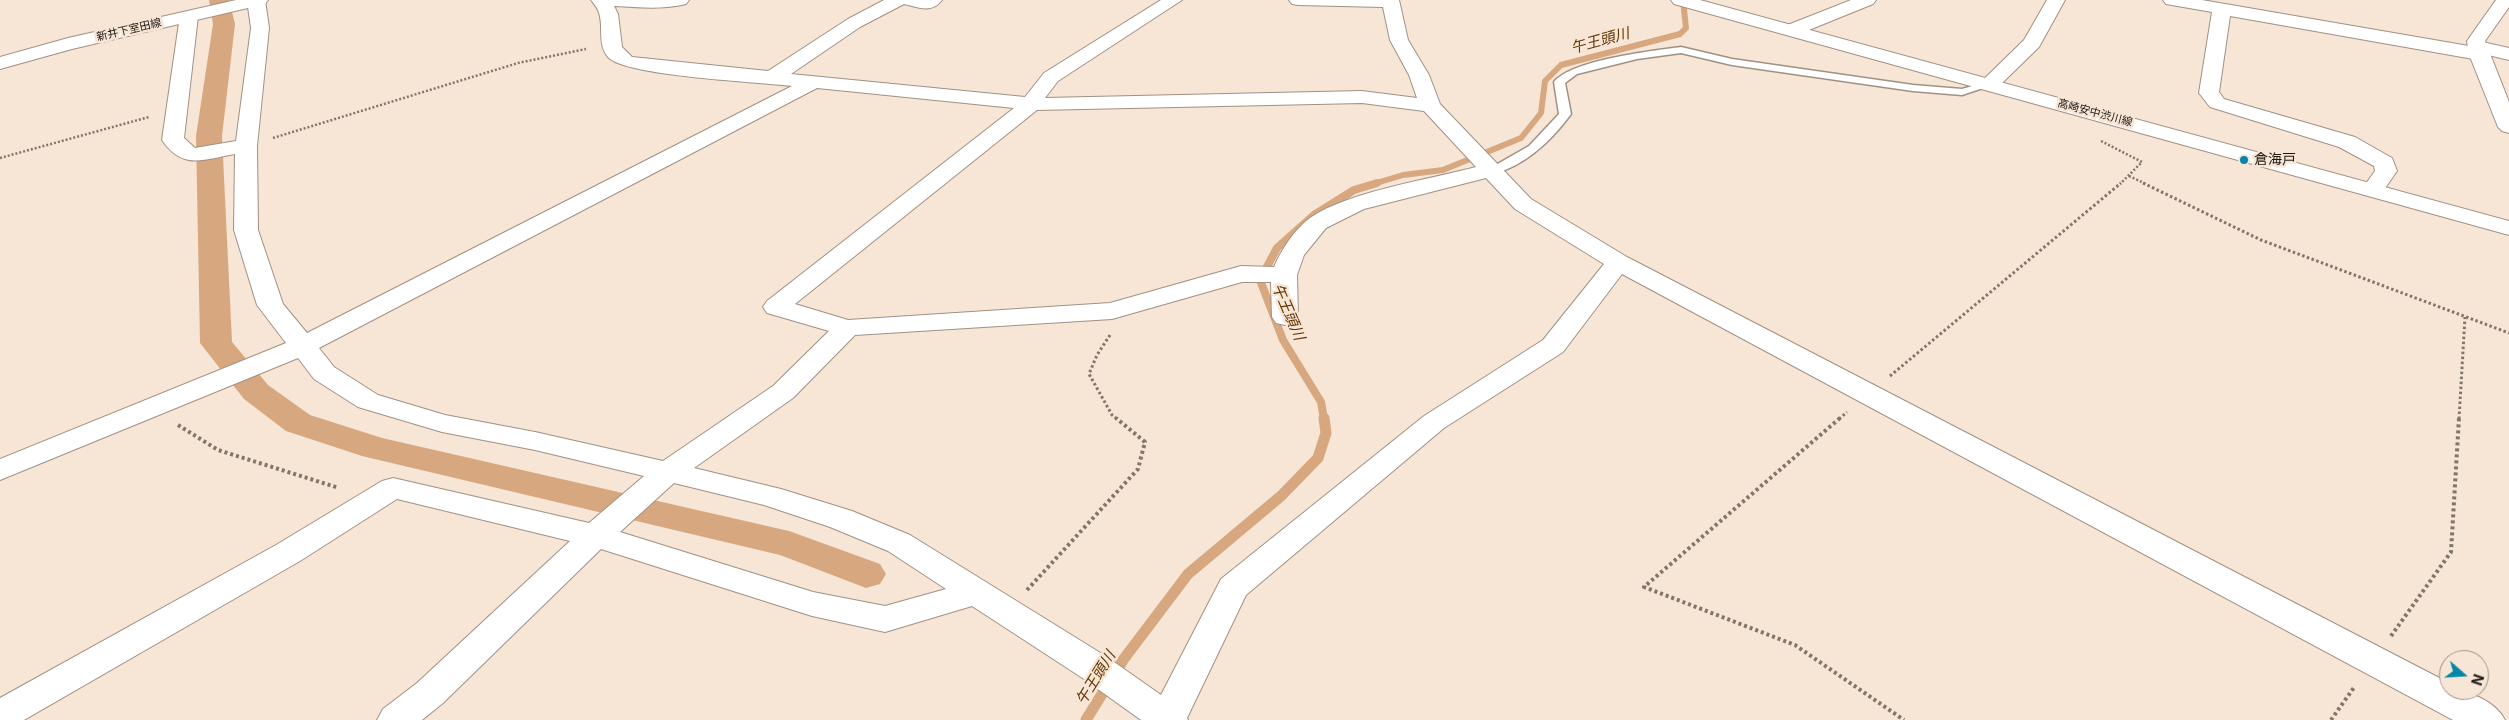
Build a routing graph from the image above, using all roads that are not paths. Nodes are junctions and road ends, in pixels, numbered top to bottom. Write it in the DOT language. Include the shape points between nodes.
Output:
graph roads {
  1 [pos="257,0"];
  2 [pos="601,0"];
  3 [pos="680,0"];
  4 [pos="898,0"];
  5 [pos="909,0"];
  6 [pos="933,0"];
  7 [pos="1173,0"];
  8 [pos="1298,0"];
  9 [pos="1867,0"];
  10 [pos="2056,0"];
  11 [pos="2172,0"];
  12 [pos="1390,1"];
  13 [pos="1686,2"];
  14 [pos="2505,5"];
  15 [pos="2222,9"];
  16 [pos="189,16"];
  17 [pos="1792,30"];
  18 [pos="2478,51"];
  19 [pos="2509,54"];
  20 [pos="0,63"];
  21 [pos="773,77"];
  22 [pos="816,81"];
  23 [pos="1990,84"];
  24 [pos="1032,104"];
  25 [pos="1430,106"];
  26 [pos="2509,127"];
  27 [pos="246,146"];
  28 [pos="1490,167"];
  29 [pos="2373,189"];
  30 [pos="2509,228"];
  31 [pos="1618,262"];
  32 [pos="1284,275"];
  33 [pos="1285,317"];
  34 [pos="847,328"];
  35 [pos="303,346"];
  36 [pos="0,470"];
  37 [pos="668,472"];
  38 [pos="595,536"];
  39 [pos="978,592"];
  40 [pos="0,716"];
  41 [pos="396,720"];
  42 [pos="1168,720"];
  43 [pos="2486,720"];
  1 -- 16 [label="street, 新井下室田線"];
  1 -- 27 [label="street" via="260,28"];
  2 -- 3 [label="street" via="654,3"];
  2 -- 21 [label="street" via="611,15 610,45 622,59 656,66"];
  4 -- 21 [label="street" via="854,24"];
  5 -- 6 [label="street" via="927,4"];
  7 -- 24 [label="street" via="1051,77"];
  8 -- 12 [label="street"];
  9 -- 17 [label="street"];
  10 -- 23 [label="street" via="2032,43"];
  11 -- 15 [label="street"];
  12 -- 25 [label="street" via="1399,40 1420,75"];
  13 -- 17 [label="street, 高崎安中渋川線"];
  14 -- 18 [label="street" via="2476,40"];
  15 -- 18 [label="street"];
  15 -- 29 [label="street" via="2209,93 2213,99 2362,149 2384,163 2386,171"];
  16 -- 20 [label="street, 新井下室田線"];
  16 -- 27 [label="street" via="173,140 190,155"];
  17 -- 23 [label="street, 高崎安中渋川線"];
  18 -- 19 [label="street"];
  18 -- 26 [label="street"];
  21 -- 22 [label="street"];
  22 -- 24 [label="street"];
  22 -- 35 [label="street"];
  23 -- 28 [label="lane" via="1962,92 1732,62 1681,50 1637,56 1573,72 1559,82 1565,114 1548,136 1517,162"];
  23 -- 29 [label="street, 高崎安中渋川線"];
  24 -- 25 [label="street" via="1362,97"];
  24 -- 34 [label="street" via="776,307"];
  25 -- 28 [label="street"];
  27 -- 35 [label="street" via="246,230 270,306"];
  28 -- 31 [label="street" via="1523,204"];
  28 -- 32 [label="street" via="1356,204 1318,223 1292,253"];
  29 -- 30 [label="street, 高崎安中渋川線"];
  31 -- 42 [label="street" via="1553,346 1434,422 1233,588"];
  31 -- 43 [label="street"];
  32 -- 33 [label="street"];
  32 -- 34 [label="street" via="1241,274 1112,311"];
  34 -- 37 [label="street" via="782,392"];
  35 -- 36 [label="street"];
  35 -- 37 [label="street" via="324,373 368,401 442,423"];
  37 -- 38 [label="street"];
  37 -- 39 [label="street" via="770,496 842,519 899,543"];
  38 -- 39 [label="street" via="812,604 884,619"];
  38 -- 40 [label="street" via="393,488 288,553"];
  38 -- 41 [label="street" via="430,693"];
  39 -- 42 [label="street" via="1094,667"];
}
